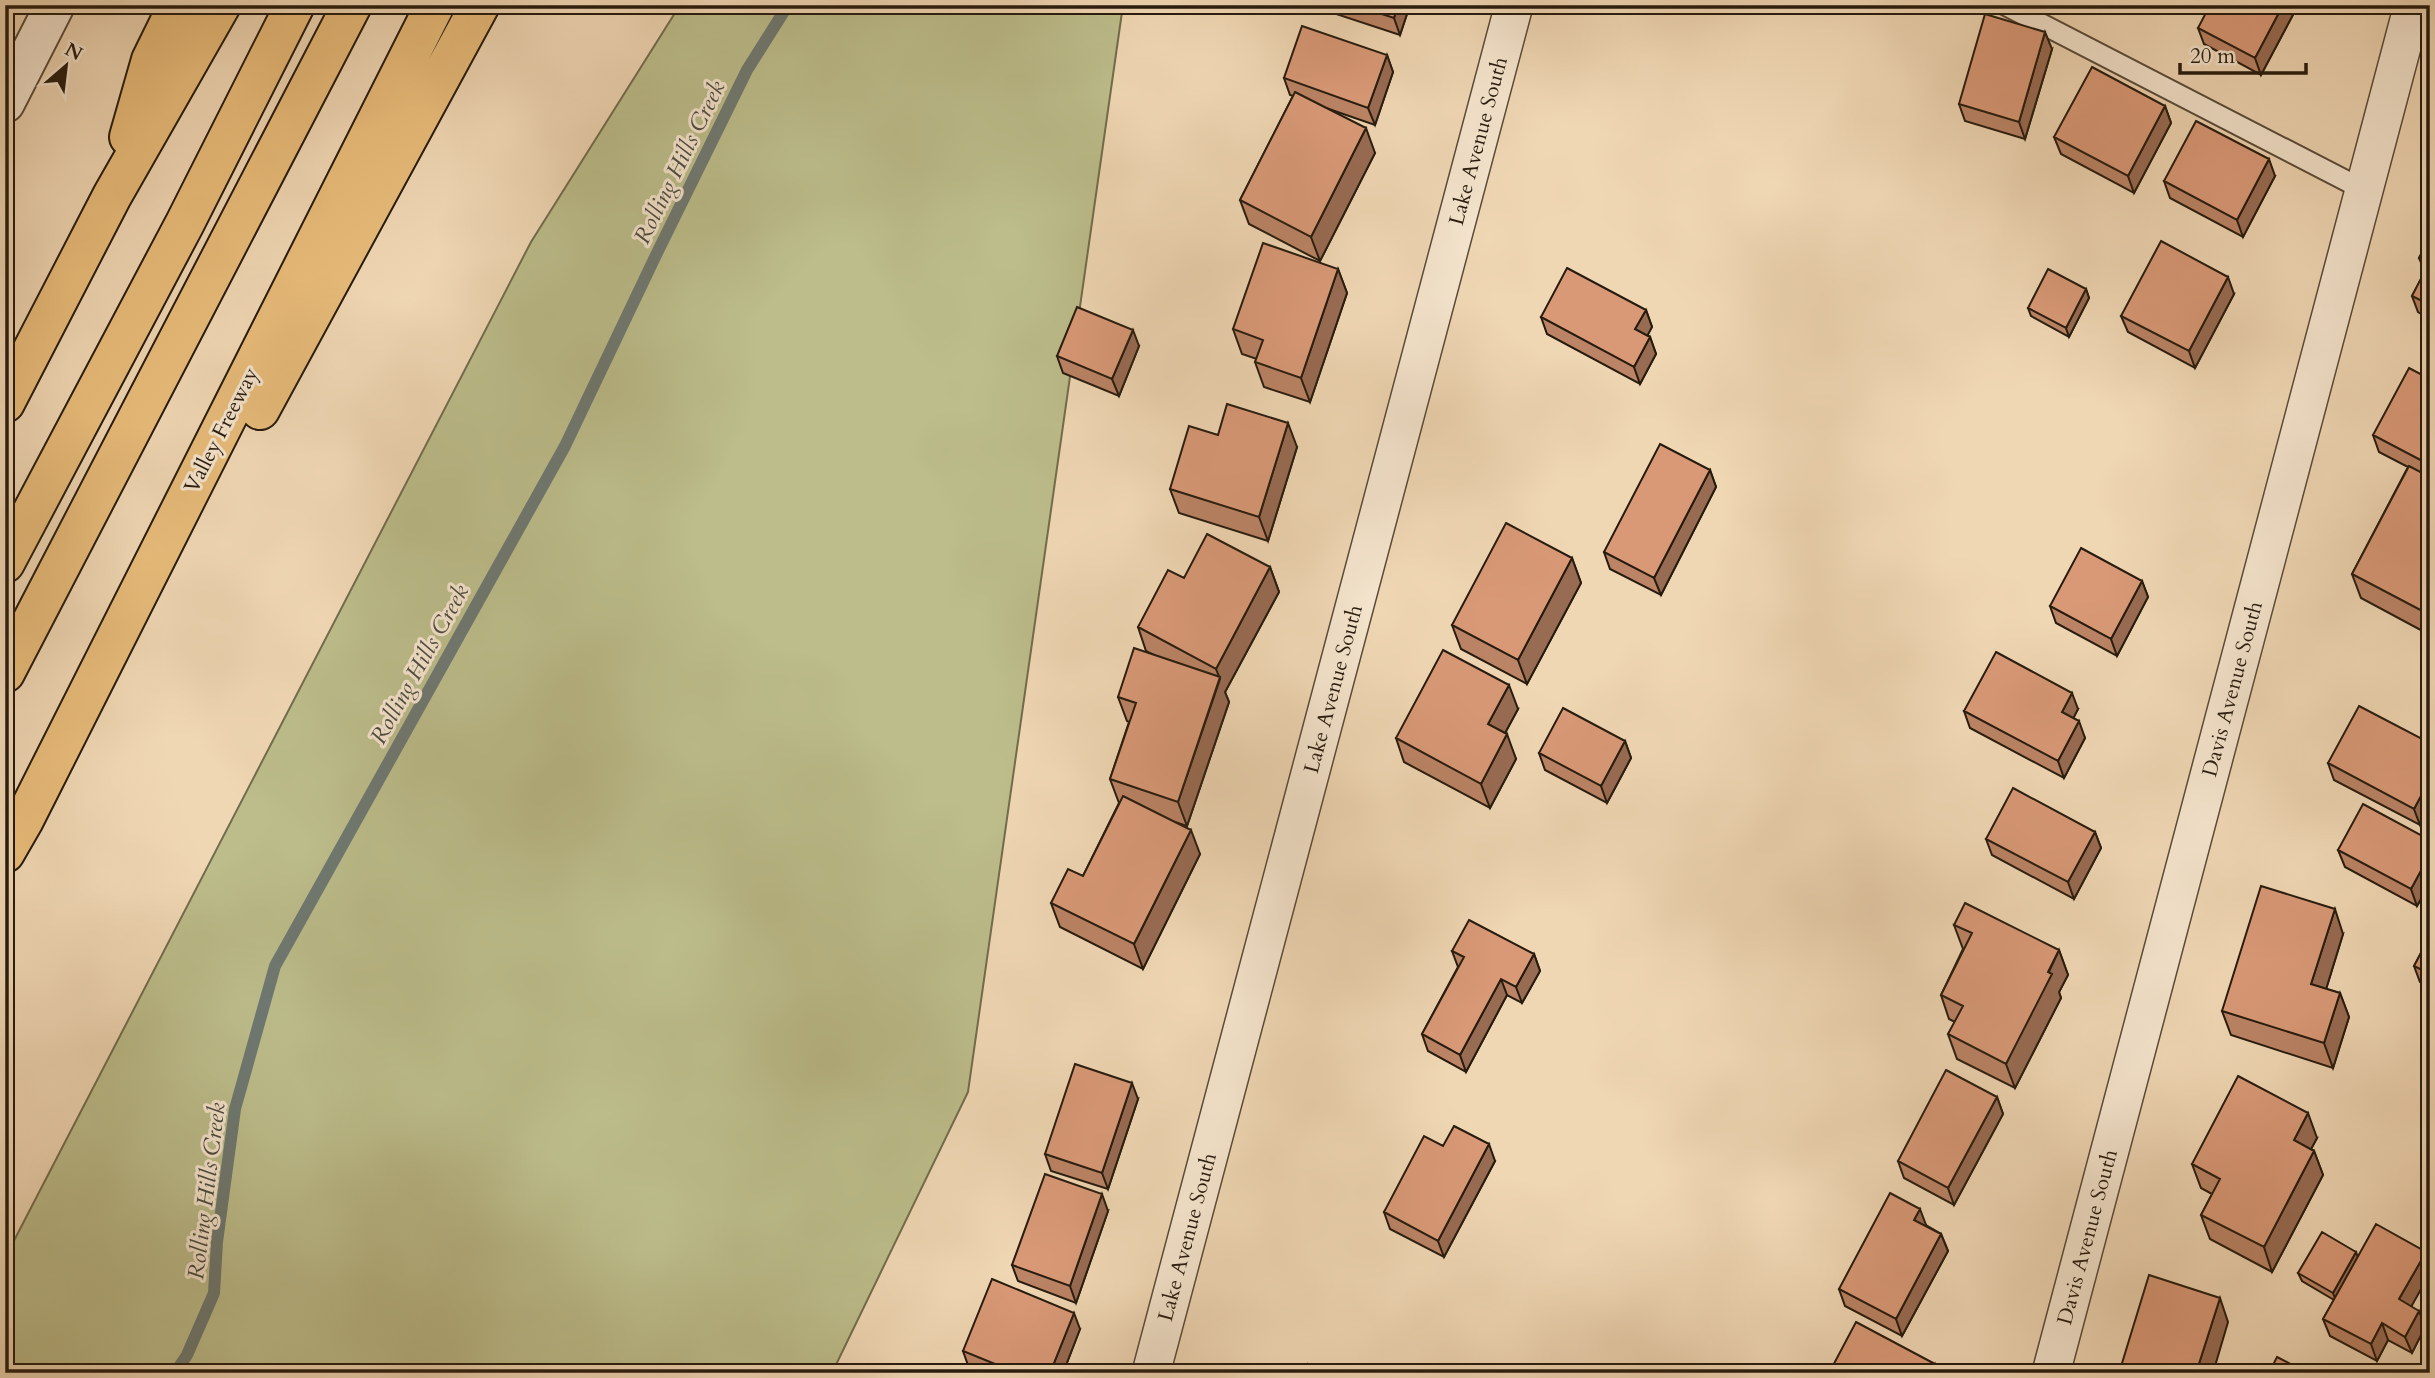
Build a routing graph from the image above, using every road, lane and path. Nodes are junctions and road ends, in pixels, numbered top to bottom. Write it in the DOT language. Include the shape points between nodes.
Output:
graph roads {
  1 [pos="55,5"];
  2 [pos="178,5"];
  3 [pos="221,5"];
  4 [pos="295,5"];
  5 [pos="352,5"];
  6 [pos="435,5"];
  7 [pos="480,5"];
  8 [pos="1514,5"];
  9 [pos="2005,5"];
  10 [pos="2413,5"];
  11 [pos="8,93"];
  12 [pos="2364,190"];
  13 [pos="112,195"];
  14 [pos="5,403"];
  15 [pos="5,563"];
  16 [pos="5,673"];
  17 [pos="24,820"];
  18 [pos="5,853"];
  19 [pos="1151,1373"];
  20 [pos="2050,1373"];
  1 -- 11 [label="street"];
  2 -- 13 [label="highway" via="151,60"];
  3 -- 13 [label="highway"];
  4 -- 15 [label="highway"];
  5 -- 16 [label="highway"];
  6 -- 17 [label="highway, Valley Freeway"];
  7 -- 17 [label="highway" via="92,729"];
  8 -- 19 [label="street, Lake Avenue South"];
  9 -- 12 [label="lane"];
  10 -- 12 [label="street, Davis Avenue South"];
  12 -- 20 [label="street, Davis Avenue South"];
  13 -- 14 [label="highway"];
  17 -- 18 [label="highway, Valley Freeway"];
}
